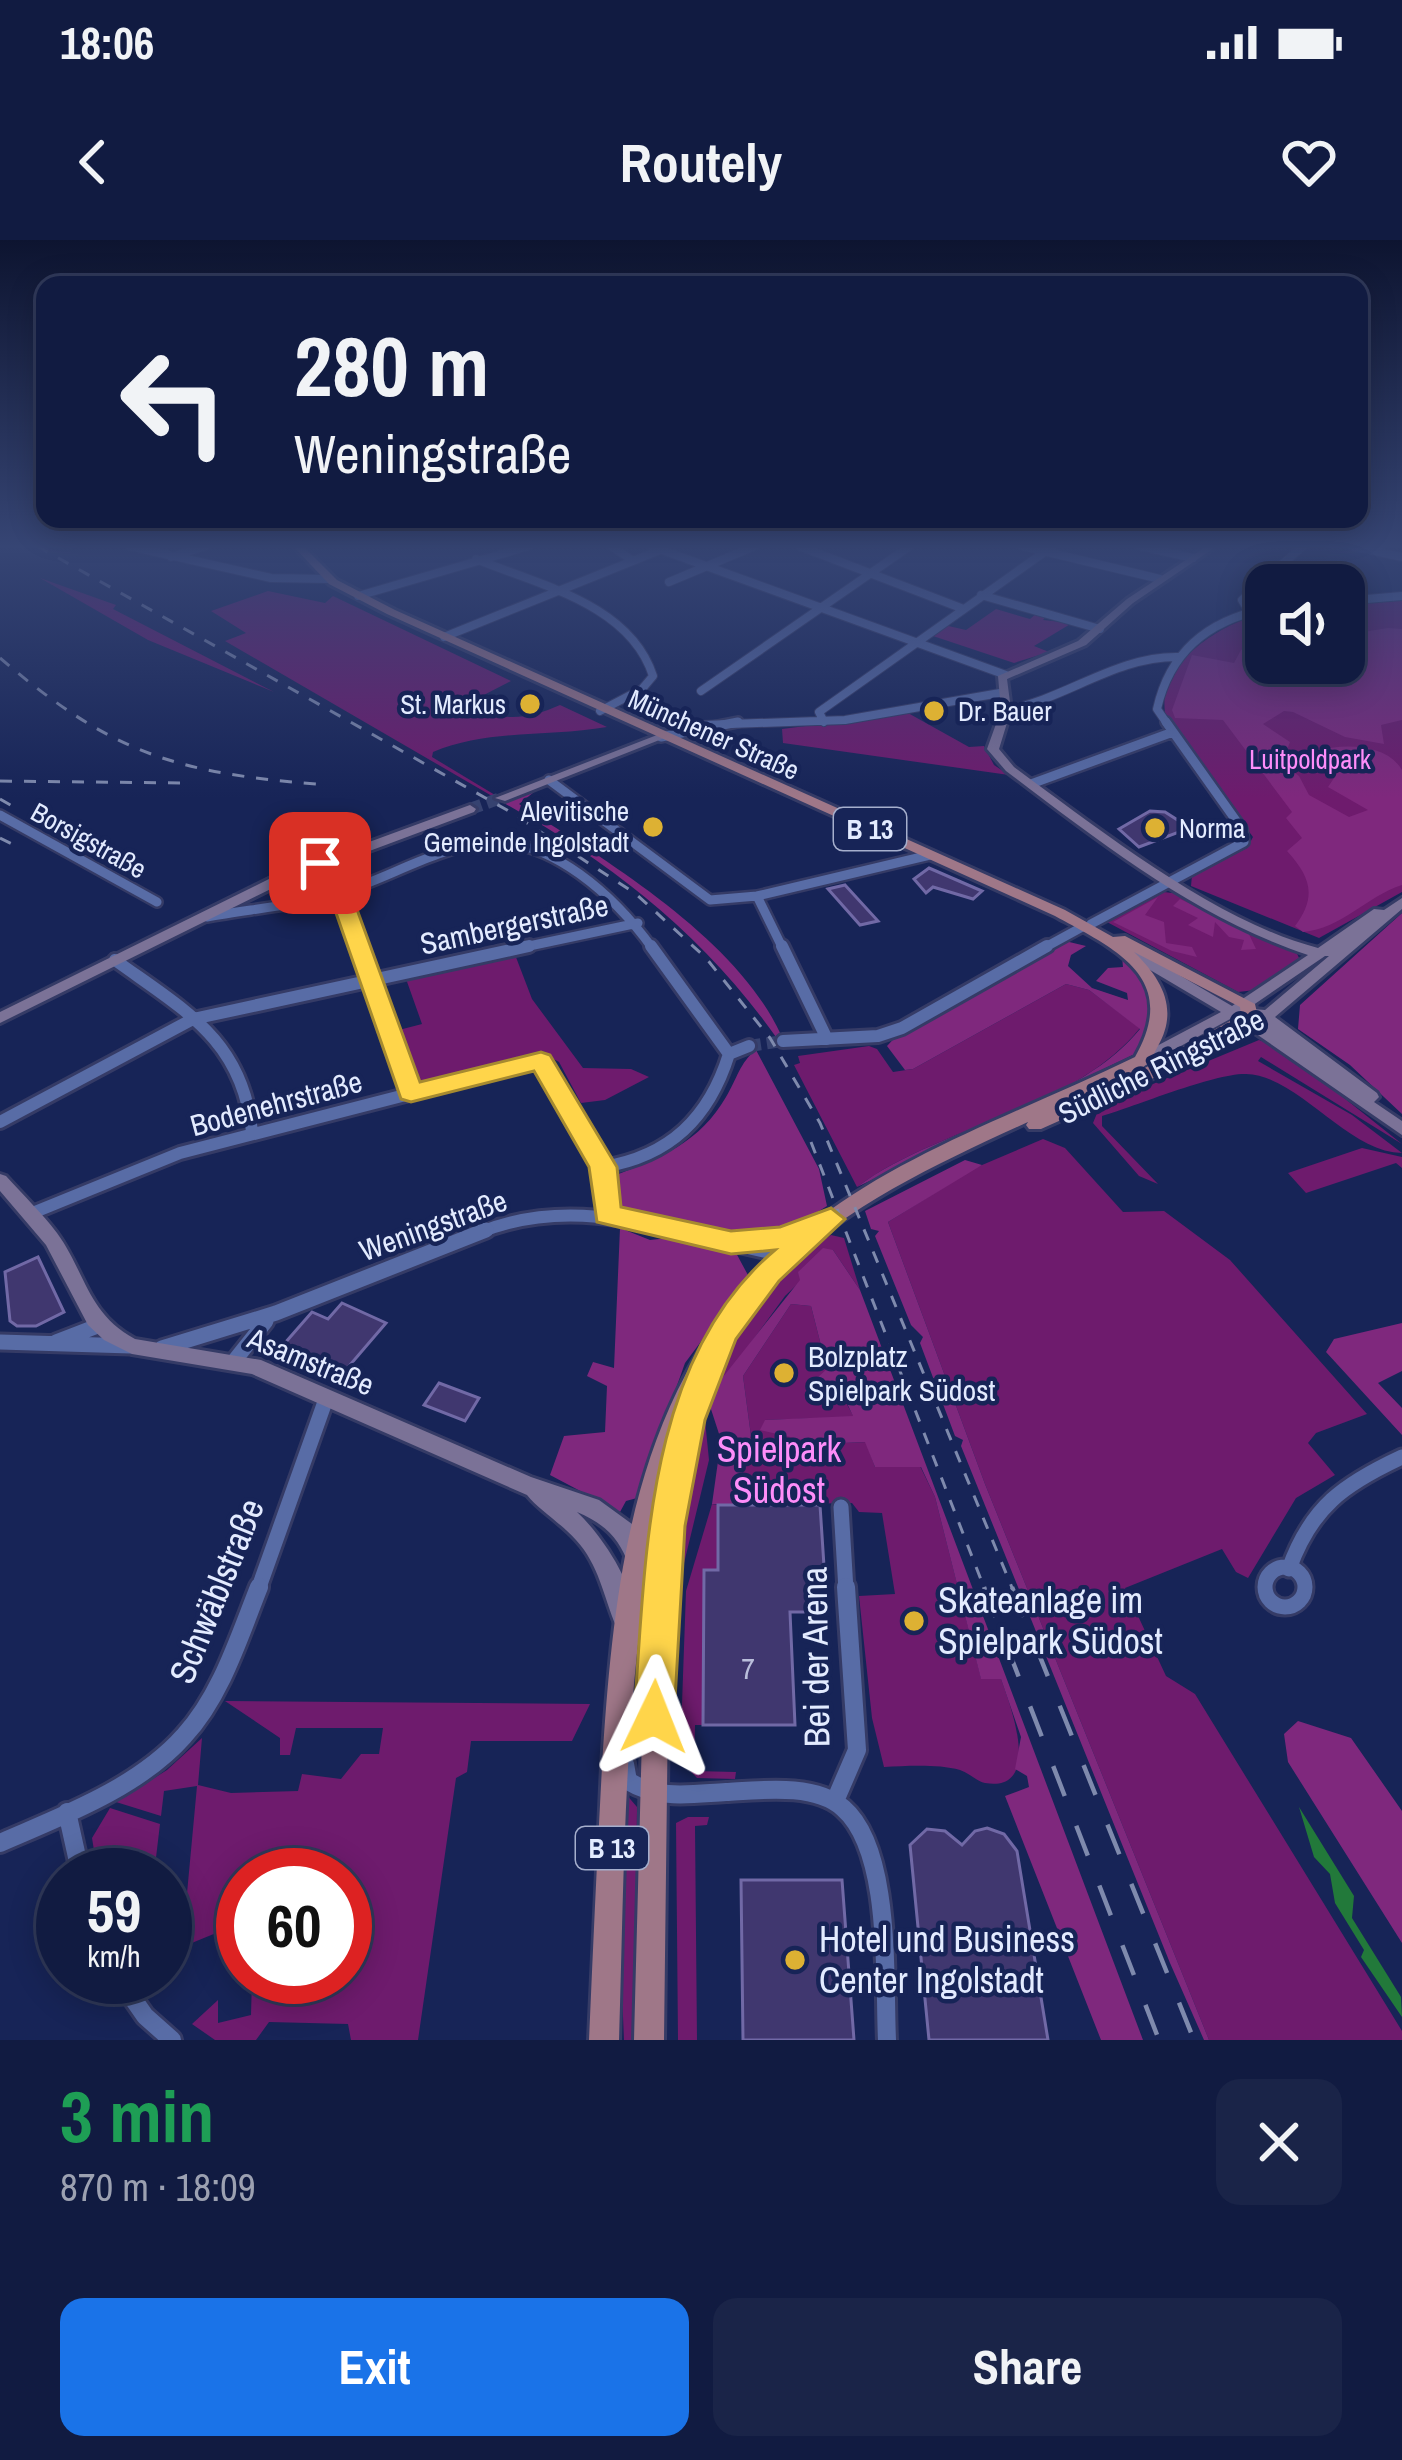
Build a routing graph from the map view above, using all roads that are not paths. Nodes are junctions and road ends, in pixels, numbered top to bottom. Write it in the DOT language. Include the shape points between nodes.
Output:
graph roads {
  1 [pos="429,630"];
  2 [pos="461,630"];
  3 [pos="622,630"];
  4 [pos="787,630"];
  5 [pos="878,630"];
  6 [pos="934,630"];
  7 [pos="1098,630"];
  8 [pos="1204,630"];
  9 [pos="444,637"];
  10 [pos="917,644"];
  11 [pos="1178,657"];
  12 [pos="1006,675"];
  13 [pos="701,691"];
  14 [pos="1000,693"];
  15 [pos="1006,710"];
  16 [pos="600,711"];
  17 [pos="824,722"];
  18 [pos="1173,732"];
  19 [pos="661,737"];
  20 [pos="549,781"];
  21 [pos="1031,784"];
  22 [pos="501,798"];
  23 [pos="470,809"];
  24 [pos="0,815"];
  25 [pos="929,855"];
  26 [pos="320,863"];
  27 [pos="1171,882"];
  28 [pos="340,893"];
  29 [pos="757,896"];
  30 [pos="157,902"];
  31 [pos="1402,902"];
  32 [pos="194,920"];
  33 [pos="638,923"];
  34 [pos="1088,925"];
  35 [pos="1107,939"];
  36 [pos="1329,952"];
  37 [pos="115,960"];
  38 [pos="370,979"];
  39 [pos="0,1015"];
  40 [pos="1250,1016"];
  41 [pos="193,1019"];
  42 [pos="827,1040"];
  43 [pos="783,1042"];
  44 [pos="749,1046"];
  45 [pos="729,1054"];
  46 [pos="1141,1070"];
  47 [pos="411,1093"];
  48 [pos="0,1122"];
  49 [pos="1402,1129"];
  50 [pos="252,1132"];
  51 [pos="603,1167"];
  52 [pos="0,1180"];
  53 [pos="30,1214"];
  54 [pos="607,1214"];
  55 [pos="831,1219"];
  56 [pos="737,1245"];
  57 [pos="786,1256"];
  58 [pos="759,1284"];
  59 [pos="276,1313"];
  60 [pos="100,1325"];
  61 [pos="722,1333"];
  62 [pos="0,1342"];
  63 [pos="43,1344"];
  64 [pos="133,1346"];
  65 [pos="162,1348"];
  66 [pos="235,1360"];
  67 [pos="326,1399"];
  68 [pos="1402,1456"];
  69 [pos="526,1485"];
  70 [pos="842,1507"];
  71 [pos="635,1549"];
  72 [pos="1288,1569"];
  73 [pos="625,1622"];
  74 [pos="657,1623"];
  75 [pos="618,1710"];
  76 [pos="651,1795"];
  77 [pos="835,1801"];
  78 [pos="68,1812"];
  79 [pos="0,1843"];
  80 [pos="75,1848"];
  81 [pos="136,2004"];
  82 [pos="172,2040"];
  83 [pos="604,2040"];
  84 [pos="649,2040"];
  85 [pos="887,2040"];
  1 -- 9 [label="main road, Münchener Straße / B 13"];
  2 -- 9 [label="street"];
  3 -- 16 [label="street" via="653,668 642,689"];
  4 -- 13 [label="street"];
  5 -- 10 [label="street"];
  6 -- 10 [label="street"];
  7 -- 12 [label="street"];
  8 -- 11 [label="street"];
  9 -- 16 [label="main road, Münchener Straße / B 13"];
  10 -- 12 [label="street"];
  10 -- 17 [label="street" via="819,712"];
  11 -- 15 [label="street" via="1156,656"];
  11 -- 18 [label="street" via="1157,709"];
  12 -- 14 [label="street"];
  14 -- 15 [label="street"];
  14 -- 17 [label="street"];
  15 -- 21 [label="street" via="993,749"];
  16 -- 19 [label="main road, Münchener Straße / B 13"];
  17 -- 19 [label="street" via="689,728"];
  18 -- 21 [label="street"];
  18 -- 27 [label="street" via="1245,838"];
  19 -- 20 [label="street"];
  19 -- 25 [label="main road, Münchener Straße / B 13"];
  20 -- 22 [label="street"];
  20 -- 29 [label="street" via="710,900"];
  21 -- 27 [label="street"];
  23 -- 26 [label="street"];
  24 -- 30 [label="street, Borsigstraße"];
  25 -- 29 [label="street"];
  25 -- 34 [label="main road, Münchener Straße / B 13"];
  26 -- 28 [label="street"];
  26 -- 32 [label="street"];
  27 -- 34 [label="street"];
  27 -- 36 [label="street"];
  28 -- 32 [label="street"];
  28 -- 33 [label="street" via="500,838 571,869"];
  28 -- 38 [label="street"];
  29 -- 42 [label="street"];
  31 -- 36 [label="street, Südliche Ringstraße"];
  32 -- 37 [label="street"];
  33 -- 38 [label="street, Sambergerstraße"];
  33 -- 45 [label="street"];
  34 -- 35 [label="main road, Münchener Straße / B 13"];
  34 -- 40 [label="main road, Münchener Straße / B 13"];
  34 -- 42 [label="street" via="902,1028"];
  35 -- 40 [label="street, Münchener Straße / B 13"];
  35 -- 46 [label="main road, B 13" via="1141,967 1163,1006"];
  36 -- 40 [label="street, Südliche Ringstraße"];
  37 -- 39 [label="street"];
  37 -- 41 [label="street"];
  38 -- 41 [label="street, Sambergerstraße"];
  38 -- 47 [label="street"];
  40 -- 46 [label="main road, B 13"];
  40 -- 49 [label="street"];
  41 -- 48 [label="street, Sambergerstraße"];
  41 -- 50 [label="street" via="244,1073"];
  42 -- 43 [label="street"];
  44 -- 45 [label="street"];
  45 -- 51 [label="street" via="716,1094 686,1134 658,1153"];
  46 -- 55 [label="main road, Südliche Ringstraße / B 13"];
  47 -- 50 [label="street, Bodenehrstraße"];
  47 -- 51 [label="street, Bodenehrstraße" via="541,1060"];
  50 -- 53 [label="street, Bodenehrstraße" via="142,1166"];
  51 -- 54 [label="street"];
  52 -- 53 [label="street, Asamstraße"];
  53 -- 60 [label="street, Asamstraße"];
  54 -- 56 [label="street, Weningstraße"];
  54 -- 59 [label="street, Weningstraße" via="495,1226"];
  55 -- 56 [label="street, Weningstraße"];
  55 -- 57 [label="main road, Südliche Ringstraße / B 13"];
  56 -- 57 [label="street, Weningstraße"];
  56 -- 58 [label="street" via="758,1268"];
  57 -- 58 [label="main road, Südliche Ringstraße / B 13"];
  58 -- 61 [label="main road, Südliche Ringstraße / B 13"];
  59 -- 65 [label="street, Weningstraße"];
  59 -- 66 [label="street"];
  60 -- 63 [label="street"];
  60 -- 64 [label="street, Asamstraße"];
  61 -- 71 [label="main road, Südliche Ringstraße / B 13" via="698,1362 664,1436"];
  61 -- 74 [label="main road, Südliche Ringstraße / B 13" via="683,1437"];
  62 -- 63 [label="street"];
  63 -- 64 [label="street"];
  64 -- 65 [label="street, Asamstraße"];
  65 -- 66 [label="street, Asamstraße"];
  66 -- 67 [label="street, Asamstraße"];
  67 -- 69 [label="street, Asamstraße"];
  67 -- 78 [label="street, Schwäblstraße" via="203,1713 142,1771"];
  68 -- 72 [label="street" via="1325,1495 1304,1523"];
  69 -- 71 [label="street, Asamstraße" via="608,1516"];
  69 -- 73 [label="street, Asamstraße" via="591,1535 614,1577"];
  70 -- 77 [label="street, Bei der Arena" via="857,1750"];
  71 -- 73 [label="main road, Südliche Ringstraße / B 13"];
  71 -- 74 [label="street"];
  73 -- 75 [label="main road, Südliche Ringstraße / B 13"];
  74 -- 76 [label="main road, Südliche Ringstraße / B 13"];
  75 -- 76 [label="street, Südliche Ringstraße" via="628,1781"];
  75 -- 83 [label="main road, Südliche Ringstraße / B 13"];
  76 -- 77 [label="street"];
  76 -- 84 [label="main road, Südliche Ringstraße / B 13"];
  77 -- 85 [label="street" via="859,1822 873,1861"];
  78 -- 79 [label="street, Schwäblstraße"];
  78 -- 80 [label="street"];
  81 -- 82 [label="street"];
}
